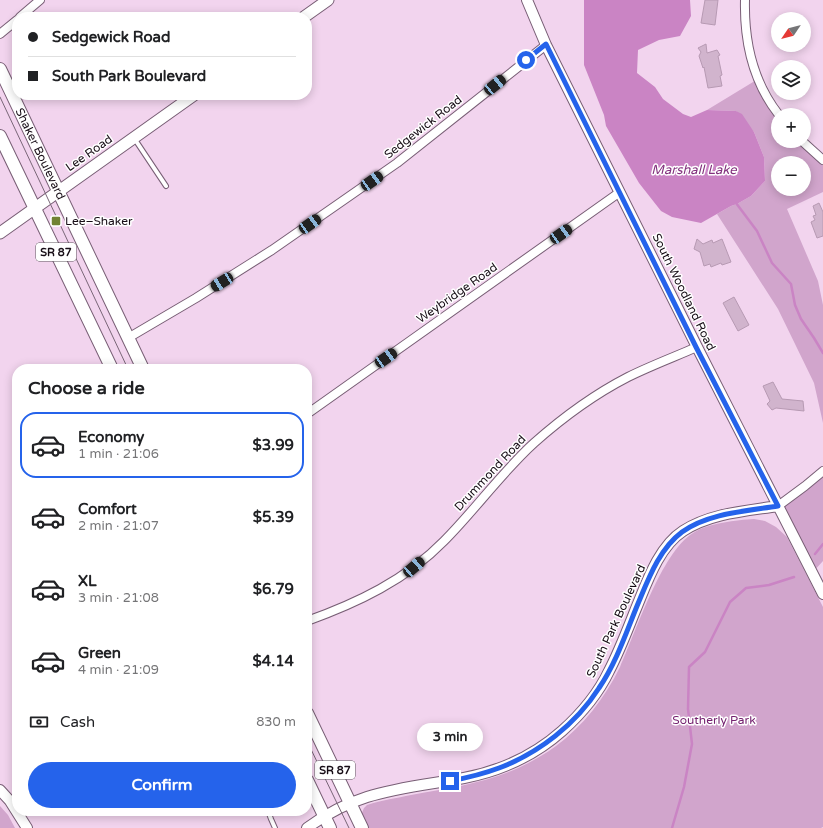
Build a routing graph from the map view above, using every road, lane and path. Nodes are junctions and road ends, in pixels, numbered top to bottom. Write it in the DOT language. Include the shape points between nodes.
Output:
graph roads {
  1 [pos="40,0"];
  2 [pos="328,0"];
  3 [pos="527,0"];
  4 [pos="745,0"];
  5 [pos="26,12"];
  6 [pos="311,12"];
  7 [pos="12,24"];
  8 [pos="0,34"];
  9 [pos="546,44"];
  10 [pos="0,69"];
  11 [pos="12,94"];
  12 [pos="15,100"];
  13 [pos="187,100"];
  14 [pos="774,108"];
  15 [pos="0,136"];
  16 [pos="133,138"];
  17 [pos="810,148"];
  18 [pos="823,160"];
  19 [pos="166,186"];
  20 [pos="58,191"];
  21 [pos="620,192"];
  22 [pos="35,208"];
  23 [pos="0,232"];
  24 [pos="128,338"];
  25 [pos="696,347"];
  26 [pos="110,364"];
  27 [pos="141,364"];
  28 [pos="312,410"];
  29 [pos="823,471"];
  30 [pos="778,506"];
  31 [pos="823,594"];
  32 [pos="312,619"];
  33 [pos="312,723"];
  34 [pos="0,790"];
  35 [pos="312,791"];
  36 [pos="350,803"];
  37 [pos="12,804"];
  38 [pos="19,816"];
  39 [pos="270,816"];
  40 [pos="324,816"];
  41 [pos="27,828"];
  42 [pos="275,828"];
  43 [pos="307,828"];
  44 [pos="330,828"];
  45 [pos="362,828"];
  1 -- 5 [label="street"];
  2 -- 6 [label="main road"];
  3 -- 9 [label="street, South Woodland Road"];
  4 -- 14 [label="street" via="746,39 765,95"];
  7 -- 8 [label="street"];
  9 -- 21 [label="street, South Woodland Road"];
  9 -- 24 [label="street, Sedgewick Road" via="390,168 272,250"];
  10 -- 11 [label="main road, Shaker Boulevard / SR 87"];
  12 -- 20 [label="main road, Shaker Boulevard / SR 87"];
  13 -- 16 [label="main road, Lee Road"];
  15 -- 22 [label="main road, SR 87"];
  16 -- 19 [label="lane"];
  16 -- 20 [label="main road, Lee Road"];
  17 -- 18 [label="street"];
  20 -- 22 [label="main road, Lee Road"];
  20 -- 24 [label="main road, Shaker Boulevard / SR 87"];
  21 -- 25 [label="street, South Woodland Road"];
  21 -- 28 [label="street, Weybridge Road"];
  22 -- 23 [label="main road, Lee Road"];
  22 -- 26 [label="main road, SR 87"];
  24 -- 27 [label="main road, Shaker Boulevard / SR 87"];
  25 -- 30 [label="street, South Woodland Road"];
  25 -- 32 [label="street, Drummond Road" via="627,378 579,407 534,443 443,542 414,567 385,588 342,609"];
  29 -- 30 [label="street"];
  30 -- 31 [label="street, South Woodland Road"];
  30 -- 36 [label="street, South Park Boulevard" via="715,517 683,531 672,540 646,584 609,671 599,688 575,719 547,742 515,762 482,774 386,792"];
  33 -- 36 [label="main road, SR 87"];
  34 -- 37 [label="street"];
  35 -- 40 [label="main road, SR 87"];
  36 -- 40 [label="street, South Park Boulevard"];
  36 -- 45 [label="main road, SR 87"];
  38 -- 41 [label="street"];
  39 -- 42 [label="lane"];
  40 -- 43 [label="street, South Park Boulevard"];
  40 -- 44 [label="main road, SR 87"];
}
